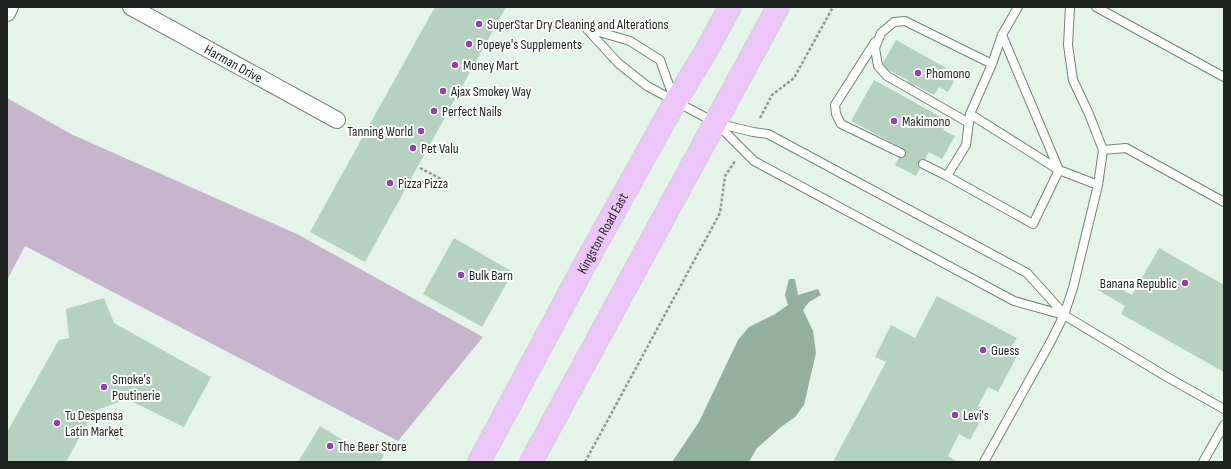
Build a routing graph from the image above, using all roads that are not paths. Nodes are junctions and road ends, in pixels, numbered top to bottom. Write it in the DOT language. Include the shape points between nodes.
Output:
graph roads {
  1 [pos="10,7"];
  2 [pos="131,7"];
  3 [pos="730,7"];
  4 [pos="778,7"];
  5 [pos="1018,7"];
  6 [pos="1070,7"];
  7 [pos="1096,7"];
  8 [pos="7,13"];
  9 [pos="881,33"];
  10 [pos="1002,35"];
  11 [pos="992,64"];
  12 [pos="1224,77"];
  13 [pos="675,102"];
  14 [pos="970,114"];
  15 [pos="337,120"];
  16 [pos="716,123"];
  17 [pos="969,123"];
  18 [pos="1103,150"];
  19 [pos="901,153"];
  20 [pos="923,164"];
  21 [pos="1059,170"];
  22 [pos="947,176"];
  23 [pos="1098,185"];
  24 [pos="1224,202"];
  25 [pos="1064,315"];
  26 [pos="1224,409"];
  27 [pos="1224,425"];
  28 [pos="479,462"];
  29 [pos="530,462"];
  30 [pos="984,462"];
  31 [pos="1203,462"];
  1 -- 8 [label="street"];
  2 -- 15 [label="street, Harman Drive"];
  3 -- 13 [label="main road, Kingston Road East"];
  4 -- 16 [label="main road"];
  5 -- 10 [label="lane"];
  6 -- 18 [label="lane" via="1068,45 1073,80"];
  7 -- 12 [label="lane"];
  9 -- 11 [label="lane" via="894,22 905,21"];
  9 -- 17 [label="lane" via="875,48 878,66 887,76"];
  9 -- 19 [label="lane" via="834,105 841,124"];
  10 -- 11 [label="lane"];
  10 -- 21 [label="lane"];
  11 -- 14 [label="lane"];
  13 -- 13 [label="lane" via="660,60 630,41 586,28 618,63 647,86"];
  13 -- 16 [label="lane"];
  13 -- 28 [label="main road, Kingston Road East"];
  14 -- 17 [label="lane"];
  14 -- 21 [label="lane"];
  16 -- 25 [label="lane" via="754,161 1014,301"];
  16 -- 25 [label="lane" via="768,134 1027,273"];
  16 -- 29 [label="main road"];
  17 -- 22 [label="lane" via="966,145"];
  18 -- 23 [label="lane"];
  18 -- 24 [label="lane" via="1126,148"];
  20 -- 22 [label="lane"];
  21 -- 22 [label="lane" via="1033,224"];
  21 -- 23 [label="lane"];
  23 -- 25 [label="lane"];
  25 -- 26 [label="lane"];
  25 -- 30 [label="lane"];
  27 -- 31 [label="lane"];
}
